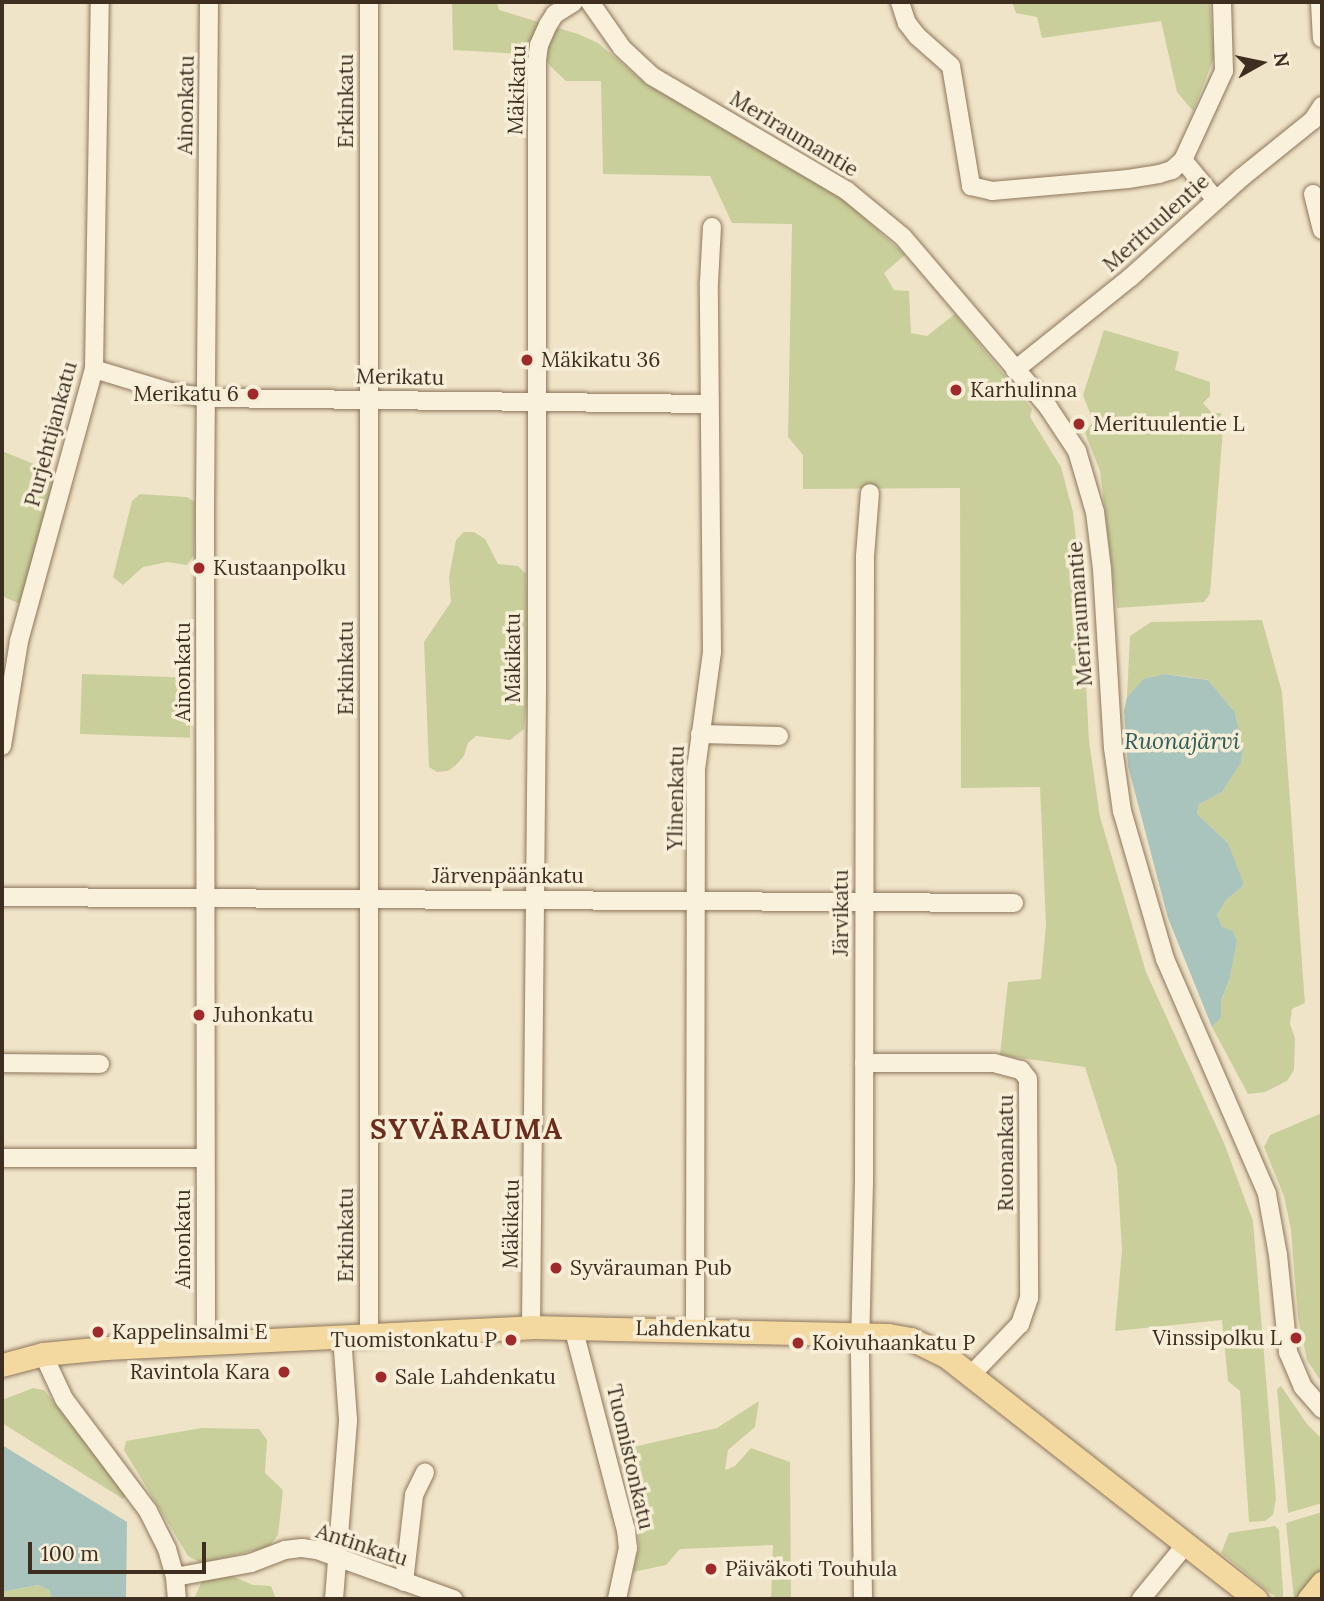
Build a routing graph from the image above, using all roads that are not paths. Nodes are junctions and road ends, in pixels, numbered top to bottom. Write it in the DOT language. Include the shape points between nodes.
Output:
graph roads {
  1 [pos="100,2"];
  2 [pos="209,2"];
  3 [pos="369,2"];
  4 [pos="574,2"];
  5 [pos="590,2"];
  6 [pos="900,2"];
  7 [pos="1222,2"];
  8 [pos="1320,2"];
  9 [pos="1322,38"];
  10 [pos="1322,106"];
  11 [pos="1183,160"];
  12 [pos="1313,194"];
  13 [pos="1216,200"];
  14 [pos="712,227"];
  15 [pos="1322,230"];
  16 [pos="94,369"];
  17 [pos="1015,370"];
  18 [pos="207,398"];
  19 [pos="370,399"];
  20 [pos="536,402"];
  21 [pos="709,404"];
  22 [pos="870,493"];
  23 [pos="700,734"];
  24 [pos="779,736"];
  25 [pos="2,746"];
  26 [pos="2,897"];
  27 [pos="368,898"];
  28 [pos="206,900"];
  29 [pos="533,900"];
  30 [pos="697,900"];
  31 [pos="864,901"];
  32 [pos="1014,903"];
  33 [pos="2,1062"];
  34 [pos="100,1063"];
  35 [pos="864,1063"];
  36 [pos="2,1158"];
  37 [pos="205,1158"];
  38 [pos="531,1327"];
  39 [pos="573,1327"];
  40 [pos="695,1329"];
  41 [pos="861,1333"];
  42 [pos="369,1334"];
  43 [pos="342,1336"];
  44 [pos="206,1343"];
  45 [pos="43,1354"];
  46 [pos="2,1365"];
  47 [pos="971,1375"];
  48 [pos="1322,1409"];
  49 [pos="425,1472"];
  50 [pos="1187,1543"];
  51 [pos="336,1558"];
  52 [pos="175,1577"];
  53 [pos="404,1583"];
  54 [pos="1322,1583"];
  55 [pos="177,1599"];
  56 [pos="334,1599"];
  57 [pos="453,1599"];
  58 [pos="617,1599"];
  59 [pos="863,1599"];
  60 [pos="1141,1599"];
  61 [pos="1256,1599"];
  62 [pos="1309,1599"];
  1 -- 16 [label="street, Purjehtijankatu"];
  2 -- 18 [label="street, Ainonkatu"];
  3 -- 19 [label="street, Erkinkatu"];
  4 -- 20 [label="street, Mäkikatu" via="555,14 548,25 537,61"];
  5 -- 17 [label="street, Meriraumantie" via="622,48 652,76 847,191 903,237"];
  6 -- 11 [label="street" via="917,36 951,66 971,186 992,191 1128,179 1172,170"];
  7 -- 11 [label="street" via="1224,71"];
  8 -- 9 [label="street"];
  10 -- 13 [label="street, Merituulentie" via="1313,120"];
  11 -- 13 [label="street"];
  12 -- 15 [label="street"];
  13 -- 17 [label="street, Merituulentie" via="1131,278"];
  14 -- 21 [label="street, Ylinenkatu"];
  16 -- 18 [label="street, Merikatu"];
  16 -- 25 [label="street, Purjehtijankatu" via="19,641"];
  17 -- 48 [label="street, Meriraumantie" via="1068,434 1085,471 1102,569 1110,711 1122,811 1170,972 1267,1194 1288,1352 1303,1387"];
  18 -- 19 [label="street, Merikatu"];
  18 -- 28 [label="street, Ainonkatu"];
  19 -- 20 [label="street, Merikatu"];
  19 -- 27 [label="street, Erkinkatu"];
  20 -- 21 [label="street, Merikatu"];
  20 -- 29 [label="street, Mäkikatu"];
  21 -- 23 [label="street, Ylinenkatu" via="712,652"];
  22 -- 31 [label="street, Järvikatu" via="865,556"];
  23 -- 24 [label="street"];
  23 -- 30 [label="street, Ylinenkatu"];
  26 -- 28 [label="street, Järvenpäänkatu"];
  27 -- 28 [label="street, Järvenpäänkatu"];
  27 -- 29 [label="street, Järvenpäänkatu"];
  27 -- 42 [label="street, Erkinkatu"];
  28 -- 37 [label="street, Ainonkatu"];
  29 -- 30 [label="street, Järvenpäänkatu"];
  29 -- 38 [label="street, Mäkikatu"];
  30 -- 31 [label="street, Järvenpäänkatu"];
  30 -- 40 [label="street, Ylinenkatu"];
  31 -- 32 [label="street, Järvenpäänkatu"];
  31 -- 35 [label="street, Järvikatu"];
  33 -- 34 [label="street"];
  35 -- 41 [label="street, Järvikatu"];
  35 -- 47 [label="street, Ruonankatu" via="994,1063 1021,1070 1028,1079 1027,1306 1015,1331"];
  36 -- 37 [label="street"];
  37 -- 44 [label="street, Ainonkatu"];
  38 -- 39 [label="main road, Lahdenkatu"];
  38 -- 42 [label="main road, Lahdenkatu"];
  39 -- 40 [label="main road, Lahdenkatu"];
  39 -- 58 [label="street, Tuomistonkatu" via="626,1530 628,1548"];
  40 -- 41 [label="main road, Lahdenkatu"];
  41 -- 47 [label="main road, Lahdenkatu" via="911,1339 938,1351"];
  41 -- 59 [label="street, Järvikatu"];
  42 -- 43 [label="main road, Lahdenkatu"];
  43 -- 44 [label="main road, Lahdenkatu"];
  43 -- 51 [label="street" via="348,1420"];
  44 -- 45 [label="main road, Lahdenkatu"];
  45 -- 46 [label="main road, Lahdenkatu"];
  45 -- 52 [label="street" via="64,1399 148,1511"];
  47 -- 50 [label="main road, Lahdenkatu"];
  49 -- 53 [label="street" via="414,1496"];
  50 -- 60 [label="street"];
  50 -- 61 [label="main road, Lahdenkatu"];
  51 -- 52 [label="street, Antinkatu" via="317,1550 285,1550 251,1563"];
  51 -- 53 [label="street, Antinkatu"];
  51 -- 56 [label="street"];
  52 -- 55 [label="street"];
  53 -- 57 [label="street, Antinkatu"];
  54 -- 62 [label="main road"];
}
